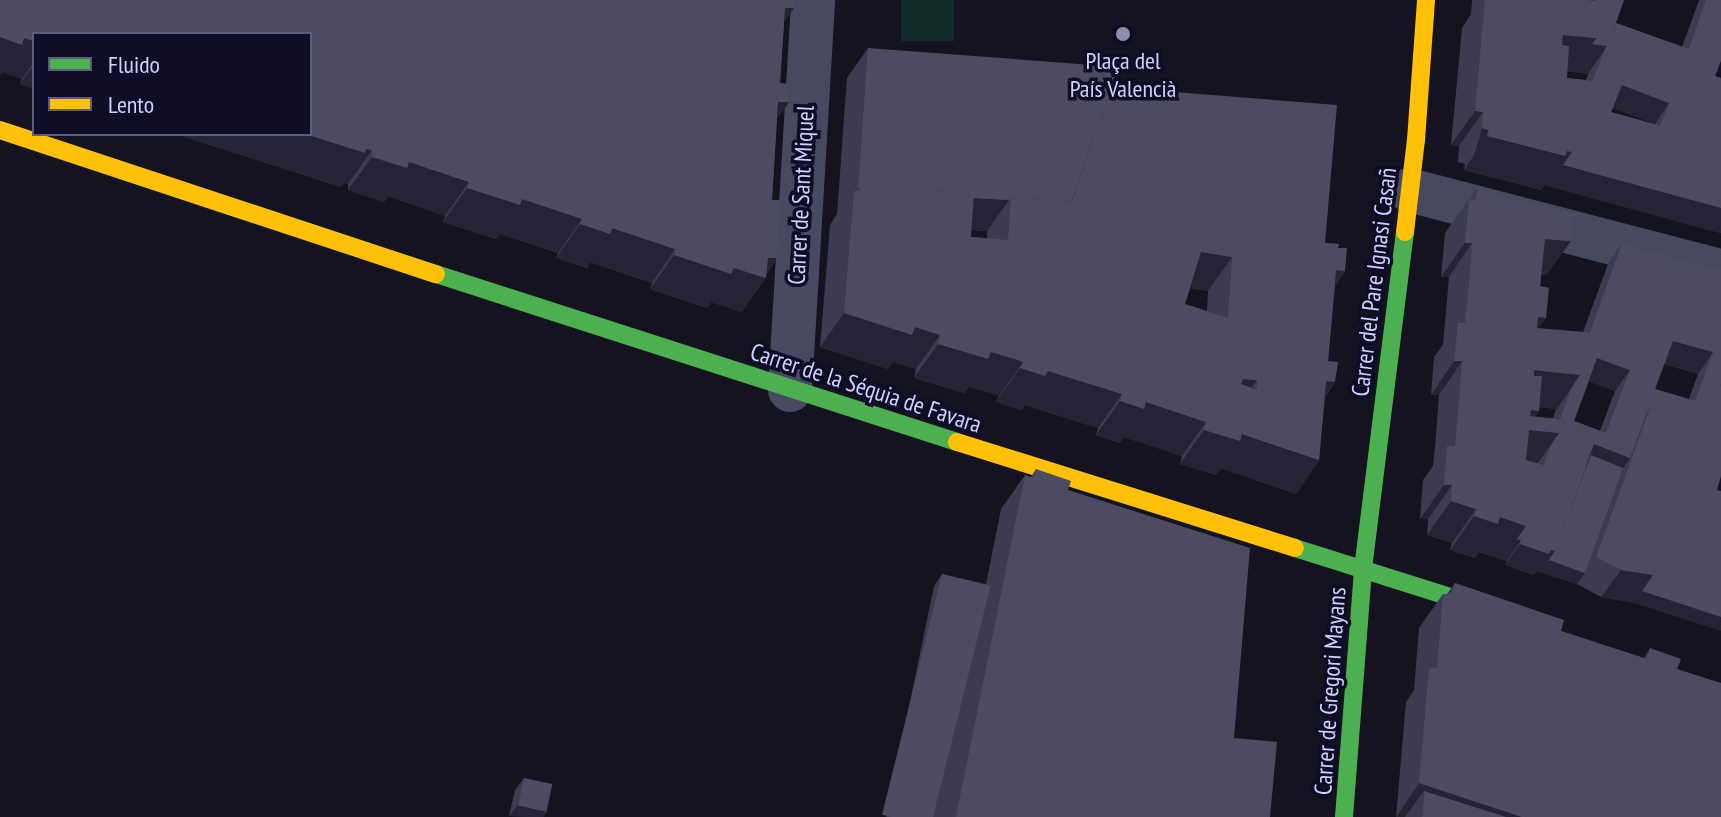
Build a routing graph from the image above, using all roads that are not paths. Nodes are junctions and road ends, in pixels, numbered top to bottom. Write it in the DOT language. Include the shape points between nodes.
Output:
graph roads {
  1 [pos="813,0"];
  2 [pos="1426,0"];
  3 [pos="0,130"];
  4 [pos="1409,190"];
  5 [pos="1721,271"];
  6 [pos="790,390"];
  7 [pos="1363,569"];
  8 [pos="1512,617"];
  9 [pos="1344,817"];
  1 -- 6 [label="street, Carrer de Sant Miquel"];
  2 -- 4 [label="street, Carrer del Pare Ignasi Casañ"];
  3 -- 6 [label="street, Carrer de la Séquia de Favara"];
  4 -- 5 [label="street"];
  4 -- 7 [label="street, Carrer del Pare Ignasi Casañ"];
  6 -- 7 [label="street, Carrer de la Séquia de Favara"];
  7 -- 8 [label="street, Carrer de la Séquia de Favara"];
  7 -- 9 [label="street, Carrer de Gregori Mayans"];
}
